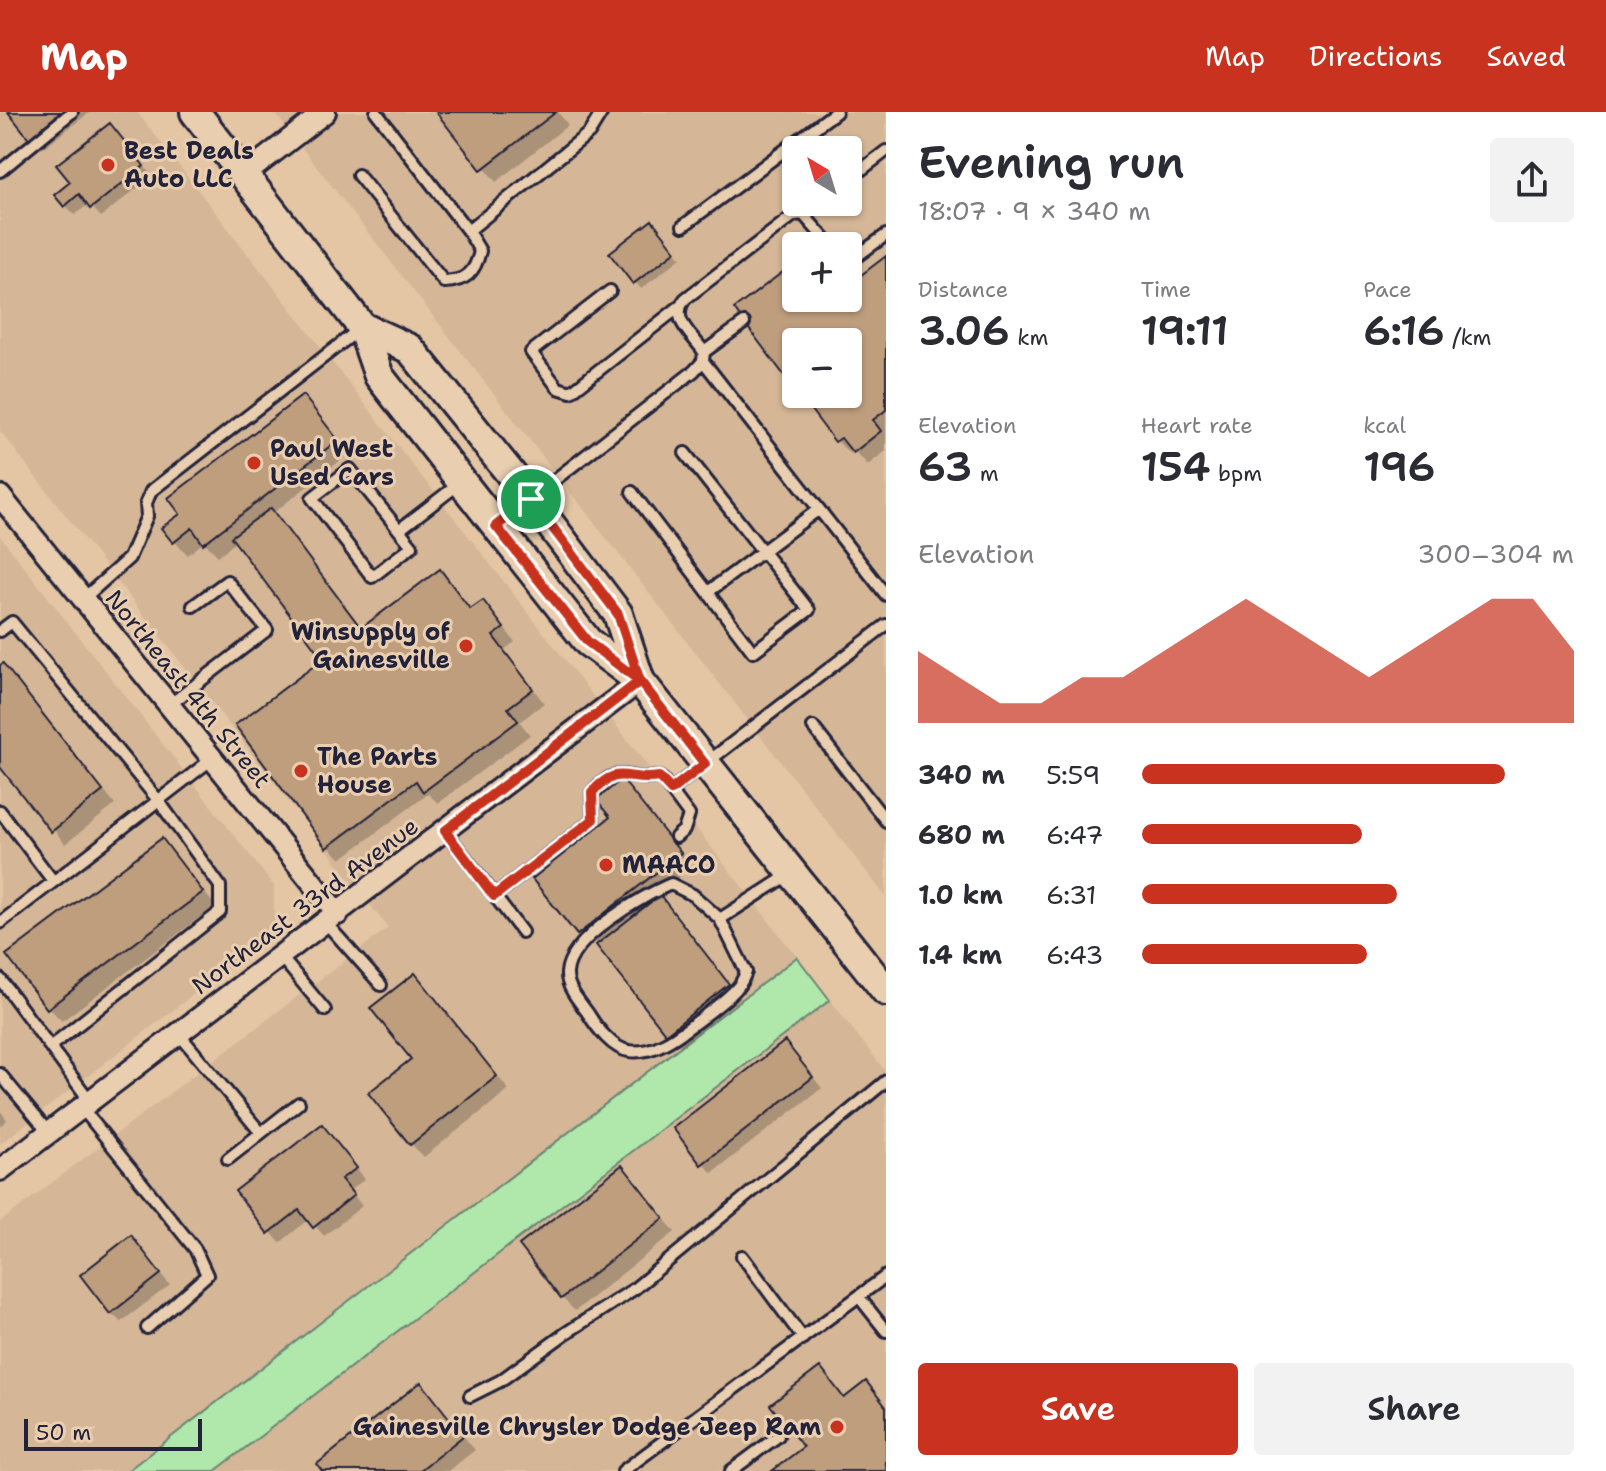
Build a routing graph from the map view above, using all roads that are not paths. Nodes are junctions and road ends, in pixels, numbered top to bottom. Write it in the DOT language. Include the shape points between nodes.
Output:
graph roads {
  1 [pos="72,112"];
  2 [pos="195,112"];
  3 [pos="325,112"];
  4 [pos="376,112"];
  5 [pos="602,112"];
  6 [pos="836,112"];
  7 [pos="886,151"];
  8 [pos="862,169"];
  9 [pos="0,171"];
  10 [pos="244,175"];
  11 [pos="358,175"];
  12 [pos="793,216"];
  13 [pos="805,216"];
  14 [pos="683,226"];
  15 [pos="468,231"];
  16 [pos="819,232"];
  17 [pos="886,235"];
  18 [pos="862,252"];
  19 [pos="610,291"];
  20 [pos="679,307"];
  21 [pos="744,323"];
  22 [pos="362,327"];
  23 [pos="704,356"];
  24 [pos="685,453"];
  25 [pos="461,481"];
  26 [pos="632,492"];
  27 [pos="0,496"];
  28 [pos="531,499"];
  29 [pos="819,509"];
  30 [pos="496,526"];
  31 [pos="399,530"];
  32 [pos="762,551"];
  33 [pos="708,592"];
  34 [pos="886,595"];
  35 [pos="82,600"];
  36 [pos="193,606"];
  37 [pos="886,625"];
  38 [pos="0,631"];
  39 [pos="640,681"];
  40 [pos="168,706"];
  41 [pos="813,727"];
  42 [pos="212,759"];
  43 [pos="705,764"];
  44 [pos="671,790"];
  45 [pos="158,800"];
  46 [pos="0,811"];
  47 [pos="886,821"];
  48 [pos="445,831"];
  49 [pos="676,837"];
  50 [pos="792,873"];
  51 [pos="53,881"];
  52 [pos="494,896"];
  53 [pos="332,919"];
  54 [pos="720,919"];
  55 [pos="0,923"];
  56 [pos="522,932"];
  57 [pos="281,957"];
  58 [pos="0,979"];
  59 [pos="381,985"];
  60 [pos="886,991"];
  61 [pos="325,1010"];
  62 [pos="179,1034"];
  63 [pos="50,1047"];
  64 [pos="0,1074"];
  65 [pos="886,1081"];
  66 [pos="299,1103"];
  67 [pos="86,1104"];
  68 [pos="49,1133"];
  69 [pos="261,1133"];
  70 [pos="228,1159"];
  71 [pos="0,1170"];
  72 [pos="742,1256"];
  73 [pos="886,1276"];
  74 [pos="859,1297"];
  75 [pos="147,1328"];
  76 [pos="886,1331"];
  77 [pos="803,1338"];
  78 [pos="470,1396"];
  79 [pos="778,1436"];
  80 [pos="623,1471"];
  81 [pos="731,1471"];
  1 -- 9 [label="lane"];
  2 -- 10 [label="main road"];
  3 -- 10 [label="street"];
  4 -- 15 [label="lane"];
  5 -- 15 [label="lane" via="589,133"];
  6 -- 14 [label="lane"];
  7 -- 8 [label="lane"];
  10 -- 22 [label="main road"];
  11 -- 15 [label="lane" via="444,282 461,281 476,269 480,251"];
  12 -- 20 [label="lane"];
  13 -- 16 [label="lane"];
  17 -- 18 [label="lane"];
  19 -- 20 [label="lane" via="531,352 558,388 571,392"];
  20 -- 23 [label="lane" via="679,320"];
  21 -- 23 [label="lane"];
  22 -- 25 [label="main road" via="379,376"];
  22 -- 28 [label="main road" via="410,349"];
  22 -- 35 [label="lane" via="151,491 129,558"];
  23 -- 28 [label="lane" via="694,371"];
  23 -- 29 [label="lane"];
  24 -- 32 [label="lane"];
  25 -- 30 [label="main road"];
  25 -- 31 [label="lane"];
  26 -- 33 [label="lane"];
  27 -- 35 [label="street, Northeast 4th Street"];
  28 -- 30 [label="lane"];
  28 -- 39 [label="main road" via="618,614"];
  29 -- 32 [label="lane"];
  29 -- 34 [label="lane"];
  30 -- 39 [label="main road" via="588,642"];
  31 -- 31 [label="lane" via="350,469 312,498 372,577 412,546"];
  32 -- 33 [label="lane"];
  32 -- 33 [label="lane" via="809,610 753,652"];
  35 -- 40 [label="street, Northeast 4th Street"];
  36 -- 40 [label="lane" via="227,581 267,630"];
  37 -- 43 [label="lane"];
  38 -- 45 [label="lane" via="12,622"];
  39 -- 43 [label="main road"];
  39 -- 48 [label="street, Northeast 33rd Avenue"];
  40 -- 42 [label="street, Northeast 4th Street"];
  41 -- 47 [label="lane"];
  42 -- 45 [label="lane"];
  42 -- 53 [label="street, Northeast 4th Street"];
  43 -- 44 [label="lane"];
  43 -- 50 [label="main road"];
  44 -- 49 [label="lane" via="689,815"];
  44 -- 52 [label="lane" via="659,777 611,776 592,792 593,820"];
  45 -- 51 [label="lane"];
  45 -- 63 [label="lane" via="220,886 220,912"];
  46 -- 51 [label="lane"];
  48 -- 52 [label="lane"];
  48 -- 53 [label="street, Northeast 33rd Avenue"];
  50 -- 54 [label="lane"];
  50 -- 60 [label="main road"];
  51 -- 55 [label="lane"];
  52 -- 56 [label="lane"];
  53 -- 57 [label="street, Northeast 33rd Avenue"];
  53 -- 59 [label="lane"];
  54 -- 54 [label="lane" via="746,972 738,987 665,1043 627,1051 609,1039 569,986 570,962 583,943 649,893 671,884"];
  57 -- 61 [label="lane"];
  57 -- 62 [label="street, Northeast 33rd Avenue"];
  58 -- 63 [label="lane"];
  62 -- 67 [label="street, Northeast 33rd Avenue"];
  62 -- 69 [label="lane"];
  63 -- 67 [label="lane"];
  64 -- 68 [label="lane"];
  65 -- 78 [label="lane" via="634,1289"];
  66 -- 69 [label="lane"];
  67 -- 68 [label="street, Northeast 33rd Avenue"];
  67 -- 75 [label="lane" via="195,1249 207,1275"];
  68 -- 71 [label="street, Northeast 33rd Avenue"];
  69 -- 70 [label="lane"];
  72 -- 77 [label="lane"];
  73 -- 74 [label="lane"];
  74 -- 76 [label="lane"];
  74 -- 77 [label="lane"];
  77 -- 80 [label="lane"];
  79 -- 81 [label="lane"];
}
